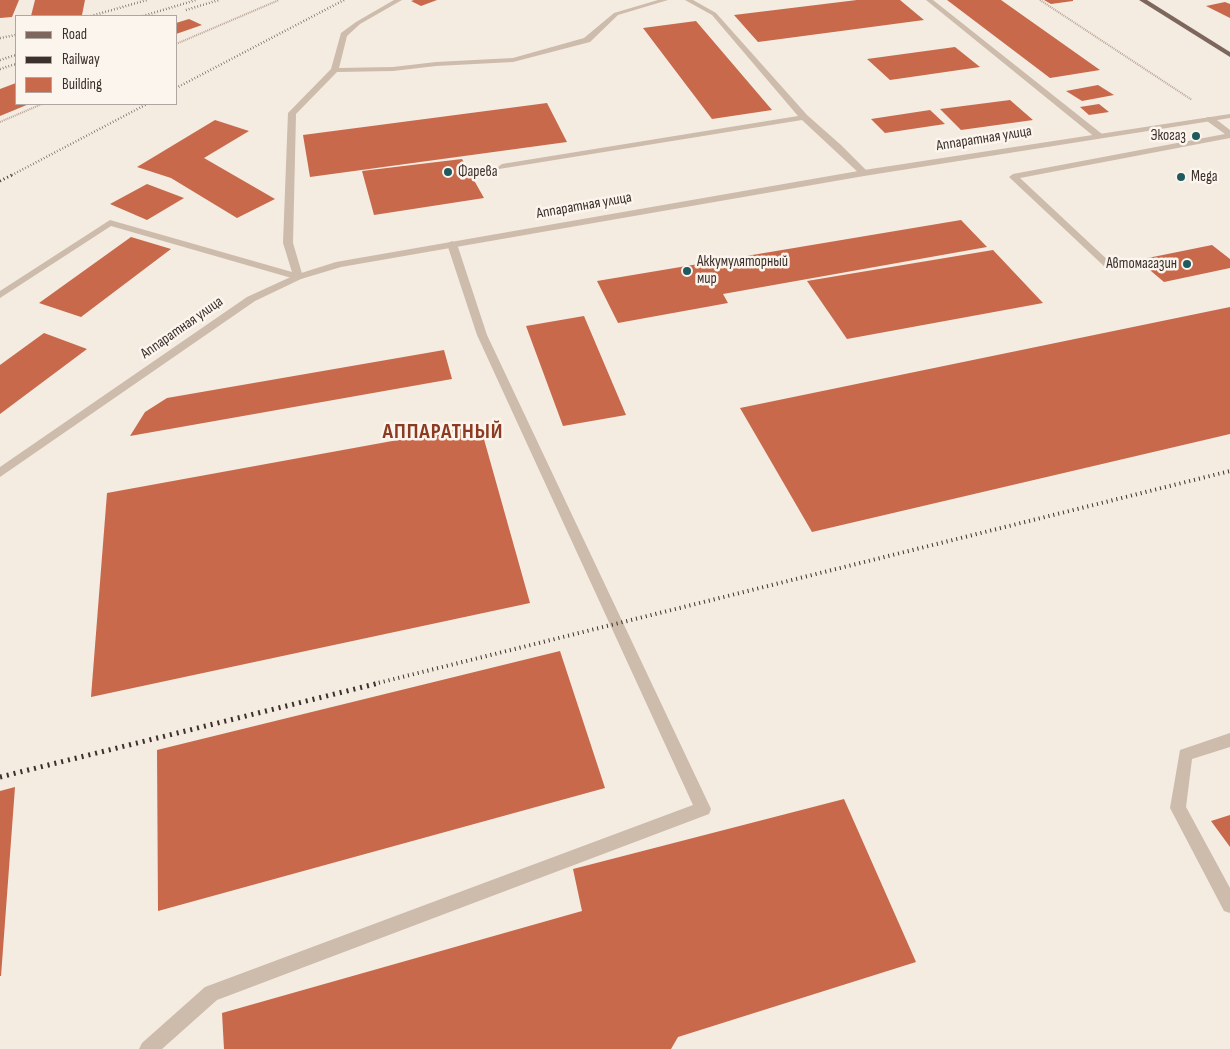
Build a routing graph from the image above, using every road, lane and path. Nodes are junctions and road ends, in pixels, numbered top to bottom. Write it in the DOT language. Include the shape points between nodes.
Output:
graph roads {
  1 [pos="279,0"];
  2 [pos="399,0"];
  3 [pos="665,0"];
  4 [pos="688,0"];
  5 [pos="929,0"];
  6 [pos="1040,0"];
  7 [pos="1142,0"];
  8 [pos="178,43"];
  9 [pos="1230,55"];
  10 [pos="334,70"];
  11 [pos="40,105"];
  12 [pos="804,117"];
  13 [pos="1223,118"];
  14 [pos="0,122"];
  15 [pos="1230,135"];
  16 [pos="1099,136"];
  17 [pos="502,166"];
  18 [pos="864,173"];
  19 [pos="452,244"];
  20 [pos="1109,266"];
  21 [pos="298,277"];
  22 [pos="0,296"];
  23 [pos="0,472"];
  24 [pos="1230,740"];
  25 [pos="1230,905"];
  26 [pos="148,1049"];
  1 -- 8 [label="path"];
  2 -- 10 [label="street" via="358,23 344,35"];
  3 -- 10 [label="street" via="616,14 587,40 513,60 393,70"];
  4 -- 12 [label="street" via="714,14"];
  5 -- 16 [label="street"];
  6 -- 13 [label="path"];
  7 -- 9 [label="main road"];
  10 -- 21 [label="street" via="292,113 288,242"];
  11 -- 14 [label="path"];
  12 -- 17 [label="street"];
  12 -- 18 [label="street"];
  13 -- 15 [label="street"];
  13 -- 16 [label="street, Аппаратная улица"];
  15 -- 20 [label="street" via="1014,177"];
  16 -- 18 [label="street, Аппаратная улица"];
  18 -- 19 [label="street, Аппаратная улица"];
  19 -- 21 [label="street, Аппаратная улица" via="338,264"];
  19 -- 26 [label="street" via="482,335 703,809 211,993"];
  21 -- 22 [label="street" via="110,223"];
  21 -- 23 [label="street, Аппаратная улица" via="251,298"];
  24 -- 25 [label="street" via="1185,755 1178,808"];
}
